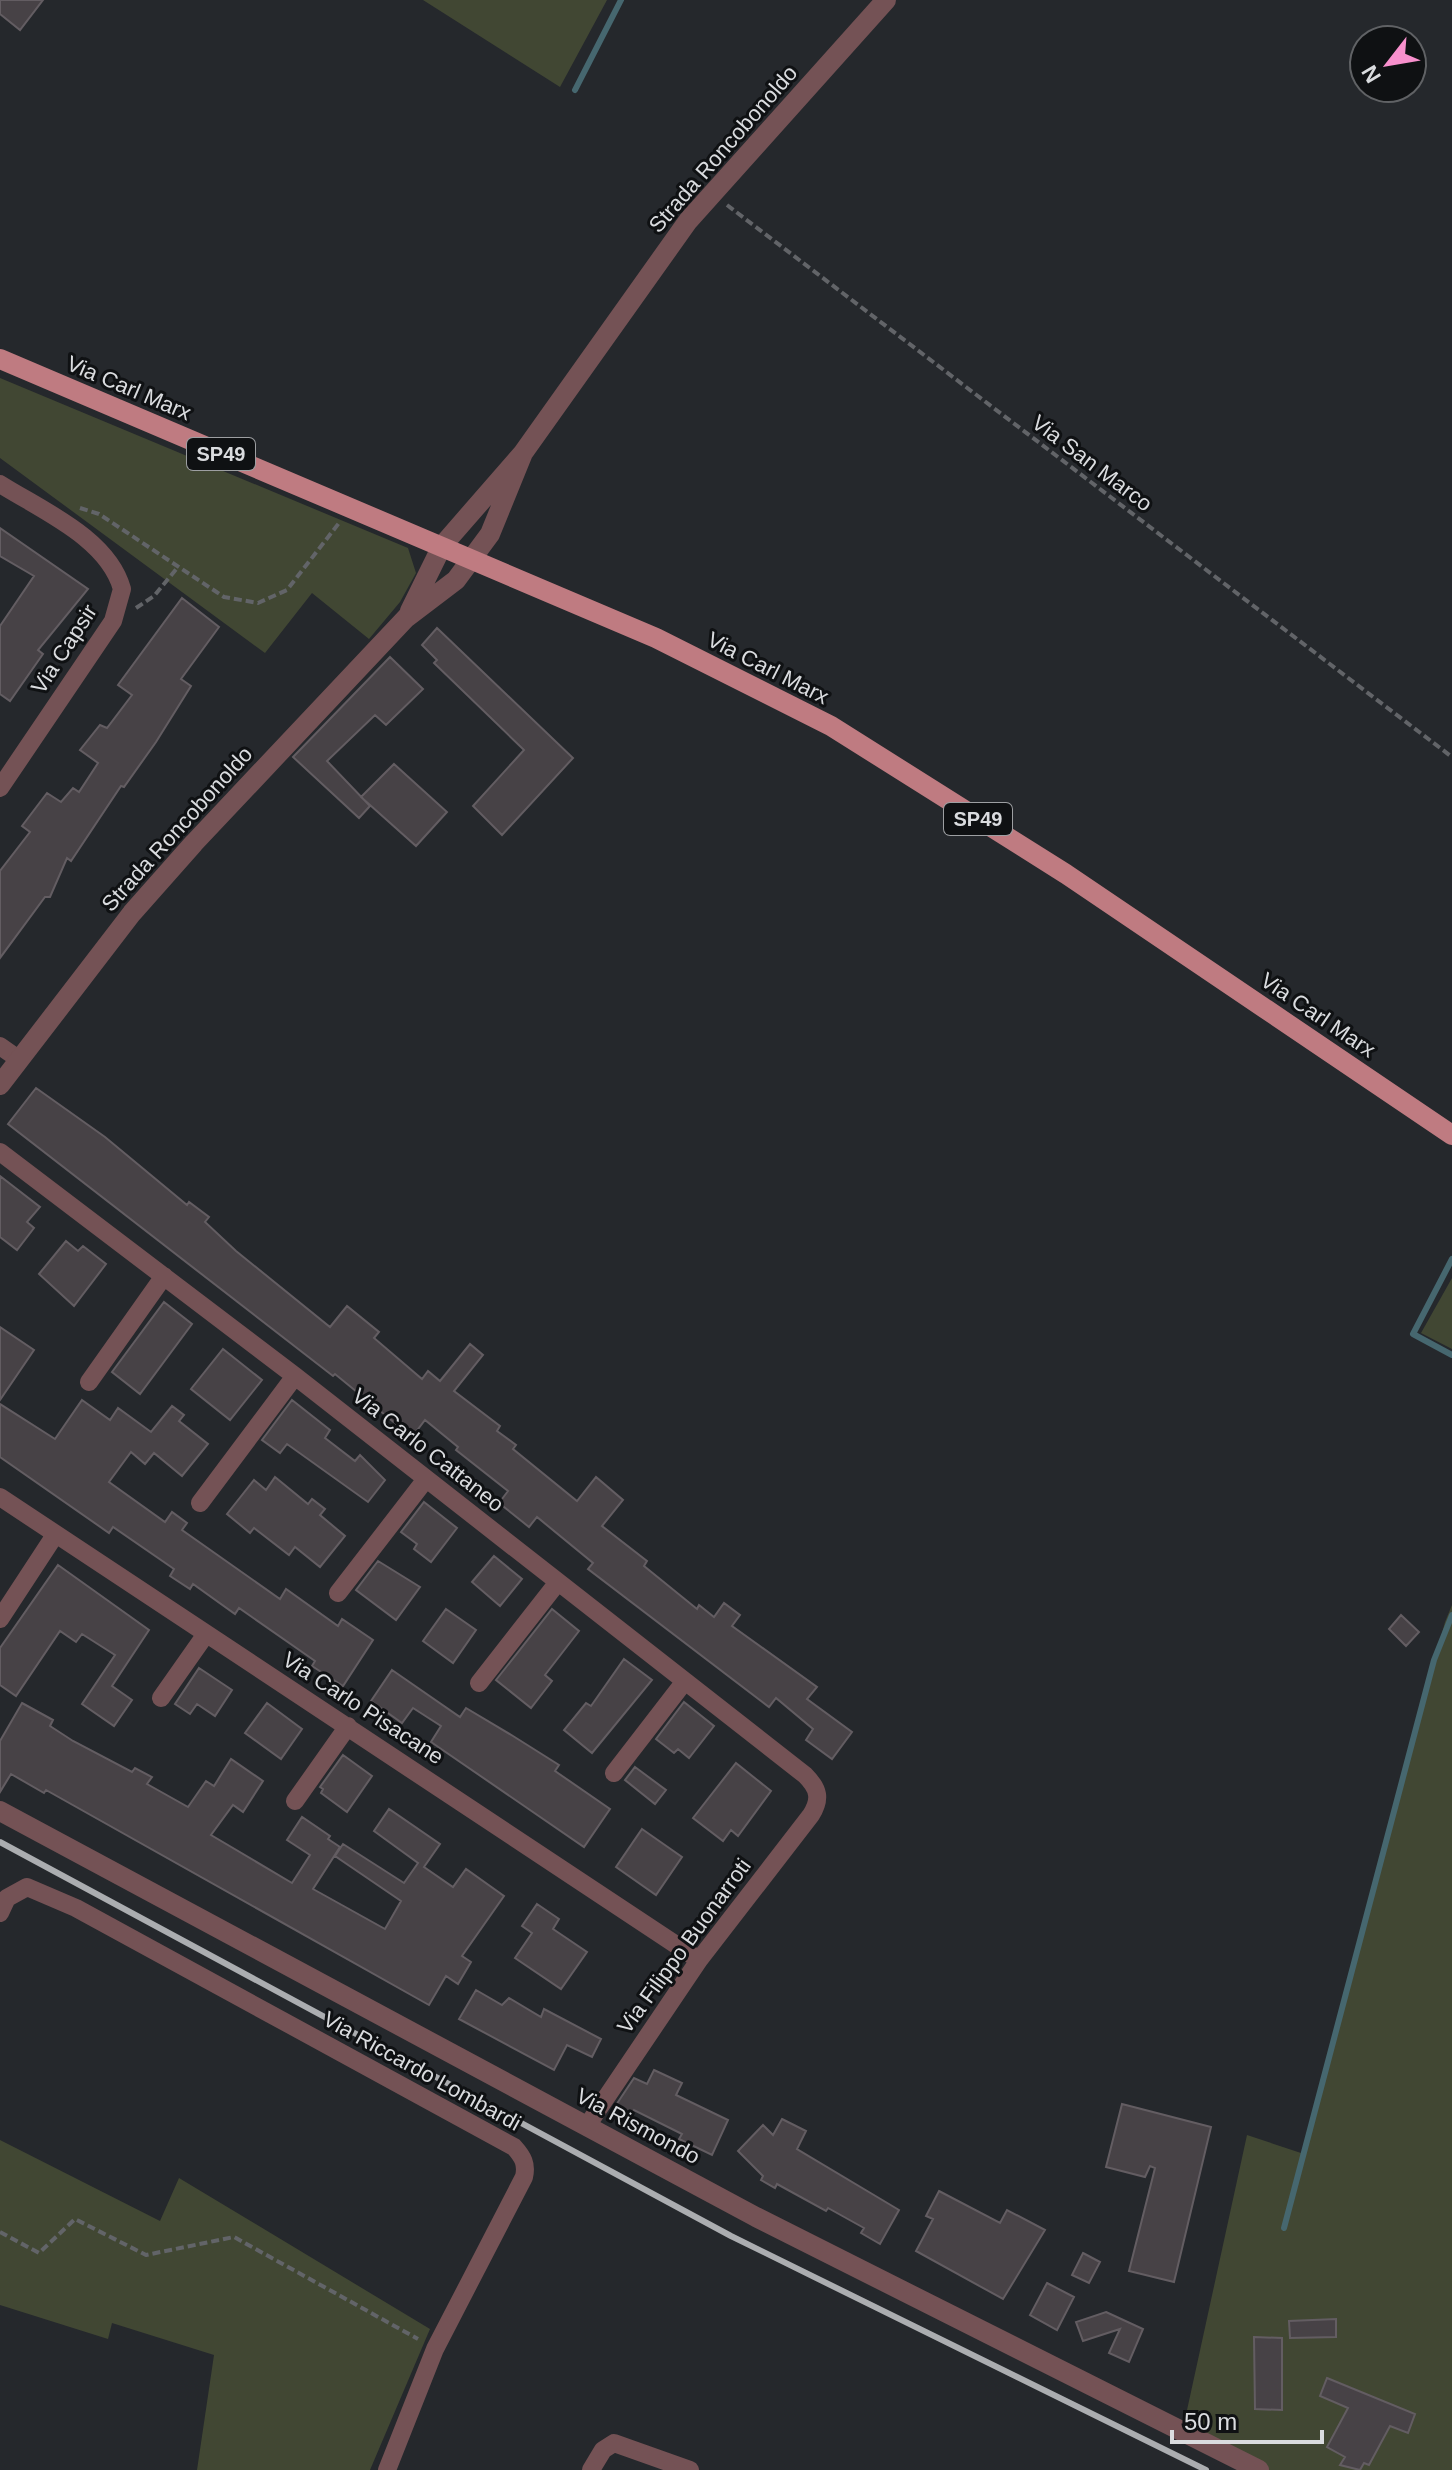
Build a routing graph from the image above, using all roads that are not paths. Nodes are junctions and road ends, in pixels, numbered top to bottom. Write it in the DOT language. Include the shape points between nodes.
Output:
graph roads {
  1 [pos="886,0"];
  2 [pos="0,359"];
  3 [pos="523,453"];
  4 [pos="0,484"];
  5 [pos="442,546"];
  6 [pos="472,559"];
  7 [pos="406,618"];
  8 [pos="0,788"];
  9 [pos="0,1046"];
  10 [pos="17,1058"];
  11 [pos="0,1085"];
  12 [pos="1452,1135"];
  13 [pos="0,1152"];
  14 [pos="164,1276"];
  15 [pos="295,1376"];
  16 [pos="89,1382"];
  17 [pos="426,1479"];
  18 [pos="0,1497"];
  19 [pos="200,1503"];
  20 [pos="55,1535"];
  21 [pos="558,1582"];
  22 [pos="338,1593"];
  23 [pos="0,1619"];
  24 [pos="206,1634"];
  25 [pos="685,1681"];
  26 [pos="479,1683"];
  27 [pos="161,1698"];
  28 [pos="348,1726"];
  29 [pos="614,1773"];
  30 [pos="818,1793"];
  31 [pos="295,1801"];
  32 [pos="0,1811"];
  33 [pos="0,1913"];
  34 [pos="699,1960"];
  35 [pos="587,2126"];
  36 [pos="387,2470"];
  37 [pos="591,2470"];
  38 [pos="690,2470"];
  39 [pos="1259,2470"];
  1 -- 3 [label="street, Strada Roncobonoldo" via="688,221"];
  2 -- 5 [label="main road, Via Carl Marx / SP49"];
  3 -- 5 [label="street, Strada Roncobonoldo"];
  3 -- 6 [label="street, Strada Roncobonoldo" via="490,534"];
  4 -- 8 [label="street, Via Capsir" via="102,555 122,589 113,621"];
  5 -- 6 [label="main road, Via Carl Marx / SP49"];
  5 -- 7 [label="street, Strada Roncobonoldo"];
  6 -- 7 [label="street, Strada Roncobonoldo" via="456,580"];
  6 -- 12 [label="main road, Via Carl Marx / SP49" via="656,638 831,726 1066,874"];
  7 -- 10 [label="street, Strada Roncobonoldo" via="132,913"];
  9 -- 10 [label="street"];
  10 -- 11 [label="street, Strada Roncobonoldo"];
  13 -- 14 [label="street, Via Carlo Cattaneo"];
  14 -- 15 [label="street, Via Carlo Cattaneo"];
  14 -- 16 [label="street"];
  15 -- 17 [label="street, Via Carlo Cattaneo"];
  15 -- 19 [label="street"];
  17 -- 21 [label="street, Via Carlo Cattaneo"];
  17 -- 22 [label="street"];
  18 -- 20 [label="street, Via Carlo Pisacane"];
  20 -- 23 [label="street"];
  20 -- 24 [label="street, Via Carlo Pisacane"];
  21 -- 25 [label="street, Via Carlo Cattaneo"];
  21 -- 26 [label="street"];
  24 -- 27 [label="street"];
  24 -- 28 [label="street, Via Carlo Pisacane"];
  25 -- 29 [label="street"];
  25 -- 30 [label="street, Via Carlo Cattaneo" via="805,1775"];
  28 -- 31 [label="street"];
  28 -- 34 [label="street, Via Carlo Pisacane"];
  30 -- 34 [label="street, Via Filippo Buonarroti" via="811,1815"];
  32 -- 35 [label="street, Via Rismondo"];
  33 -- 36 [label="street, Via Riccardo Lombardi" via="7,1898 27,1887 54,1898 514,2147 526,2167 524,2177 435,2349"];
  34 -- 35 [label="street, Via Filippo Buonarroti"];
  35 -- 39 [label="street, Via Rismondo"];
  37 -- 38 [label="street" via="614,2443"];
}
